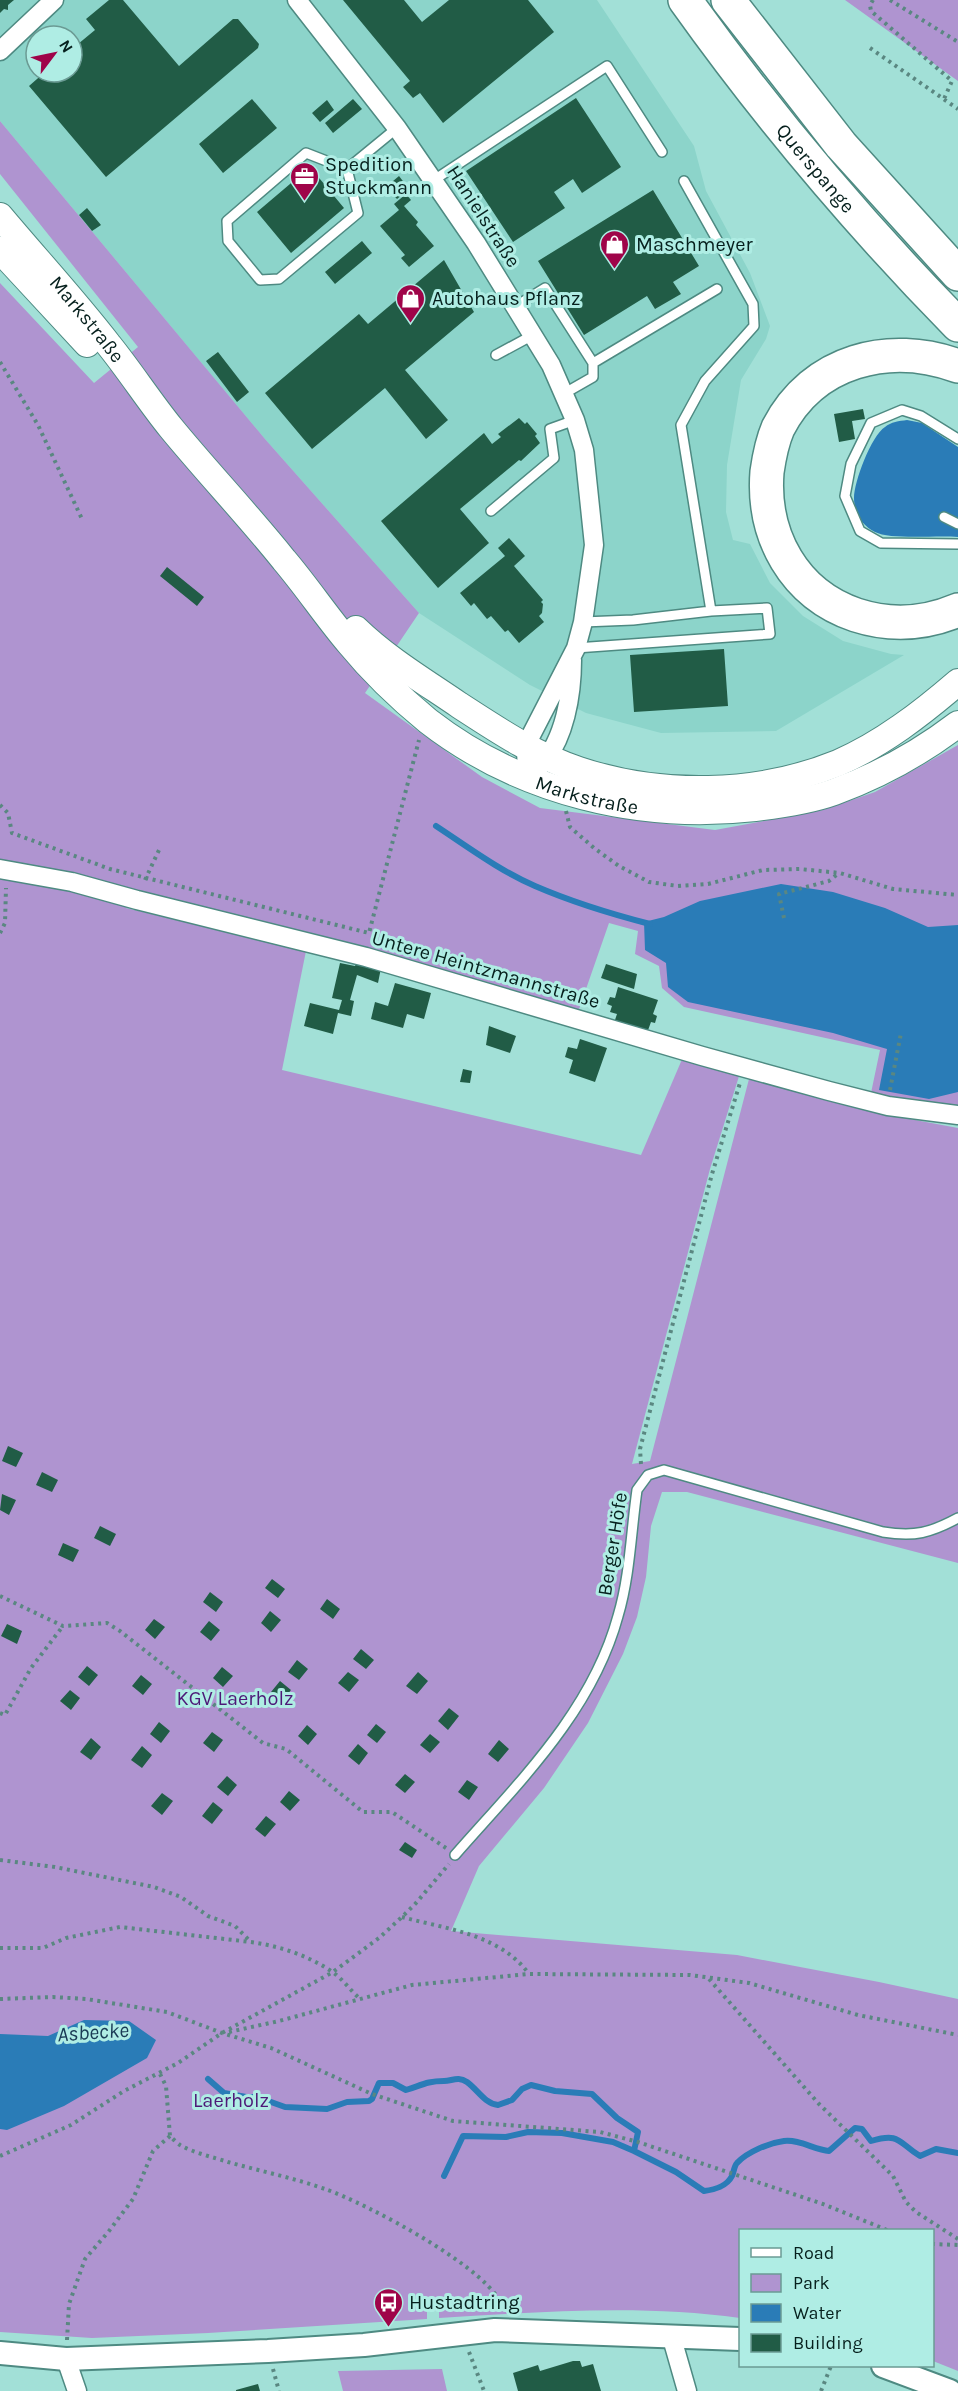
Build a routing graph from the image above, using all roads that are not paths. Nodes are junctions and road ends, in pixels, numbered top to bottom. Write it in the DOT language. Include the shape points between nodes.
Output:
graph roads {
  1 [pos="54,0"];
  2 [pos="297,0"];
  3 [pos="685,0"];
  4 [pos="728,0"];
  5 [pos="0,51"];
  6 [pos="397,128"];
  7 [pos="662,152"];
  8 [pos="347,169"];
  9 [pos="434,180"];
  10 [pos="684,182"];
  11 [pos="0,216"];
  12 [pos="0,250"];
  13 [pos="958,274"];
  14 [pos="717,289"];
  15 [pos="516,306"];
  16 [pos="958,325"];
  17 [pos="533,335"];
  18 [pos="496,355"];
  19 [pos="593,363"];
  20 [pos="958,366"];
  21 [pos="565,393"];
  22 [pos="575,420"];
  23 [pos="169,426"];
  24 [pos="958,439"];
  25 [pos="491,511"];
  26 [pos="944,517"];
  27 [pos="958,524"];
  28 [pos="958,544"];
  29 [pos="285,560"];
  30 [pos="958,610"];
  31 [pos="711,611"];
  32 [pos="583,622"];
  33 [pos="574,653"];
  34 [pos="958,682"];
  35 [pos="958,724"];
  36 [pos="526,745"];
  37 [pos="548,757"];
  38 [pos="527,779"];
  39 [pos="3,869"];
  40 [pos="958,1115"];
  41 [pos="958,1518"];
  42 [pos="455,1855"];
  43 [pos="671,2335"];
  44 [pos="739,2339"];
  45 [pos="0,2353"];
  46 [pos="66,2359"];
  47 [pos="886,2367"];
  48 [pos="684,2390"];
  49 [pos="77,2391"];
  50 [pos="949,2391"];
  1 -- 5 [label="street"];
  2 -- 6 [label="street, Hanielstraße"];
  3 -- 16 [label="highway, Querspange" via="823,177"];
  4 -- 13 [label="highway, Querspange" via="842,145"];
  6 -- 8 [label="lane"];
  6 -- 9 [label="street, Hanielstraße"];
  7 -- 9 [label="lane" via="607,66"];
  8 -- 8 [label="lane" via="306,153 227,221 228,241 260,280 279,279 358,213"];
  9 -- 15 [label="street, Hanielstraße"];
  10 -- 31 [label="lane" via="753,304 754,326 705,381 681,425"];
  11 -- 23 [label="main road, Markstraße" via="108,343"];
  12 -- 23 [label="main road, Markstraße"];
  14 -- 19 [label="lane"];
  15 -- 17 [label="street, Hanielstraße"];
  15 -- 19 [label="lane" via="545,288"];
  17 -- 18 [label="lane"];
  17 -- 21 [label="street, Hanielstraße"];
  19 -- 21 [label="lane" via="593,377"];
  20 -- 30 [label="highway" via="924,356 876,355 846,365 812,385 778,430 769,459 766,492 768,516 782,553 805,584 824,599 845,611 893,623 921,621"];
  21 -- 22 [label="street, Hanielstraße"];
  22 -- 25 [label="lane" via="550,429 554,458"];
  22 -- 32 [label="street, Hanielstraße" via="589,482 594,545"];
  23 -- 29 [label="main road, Markstraße"];
  24 -- 28 [label="lane" via="921,416 902,410 871,423 851,464 845,496 860,531 881,543"];
  26 -- 27 [label="lane"];
  29 -- 36 [label="main road, Markstraße" via="389,657"];
  29 -- 38 [label="main road, Markstraße" via="350,644 400,696 463,746"];
  31 -- 32 [label="lane"];
  31 -- 33 [label="lane" via="767,608 770,634"];
  32 -- 33 [label="street, Hanielstraße"];
  33 -- 36 [label="street, Hanielstraße"];
  33 -- 37 [label="street, Hanielstraße" via="572,689"];
  34 -- 37 [label="main road, Markstraße" via="922,713 871,746 837,763 777,781 725,788 658,787 623,783"];
  35 -- 38 [label="main road, Markstraße" via="886,770 831,793 713,813 636,809"];
  36 -- 37 [label="main road, Markstraße"];
  36 -- 38 [label="street, Hanielstraße"];
  37 -- 38 [label="street, Hanielstraße"];
  39 -- 40 [label="street, Untere Heintzmannstraße" via="72,882 382,961 702,1056 888,1106"];
  41 -- 42 [label="lane, Berger Höfe" via="922,1534 901,1535 664,1470 648,1475 637,1490 618,1618 581,1700 550,1745"];
  43 -- 44 [label="street"];
  43 -- 46 [label="street" via="507,2331 341,2346"];
  43 -- 48 [label="street"];
  45 -- 46 [label="street"];
  46 -- 49 [label="street"];
  47 -- 50 [label="street"];
}
